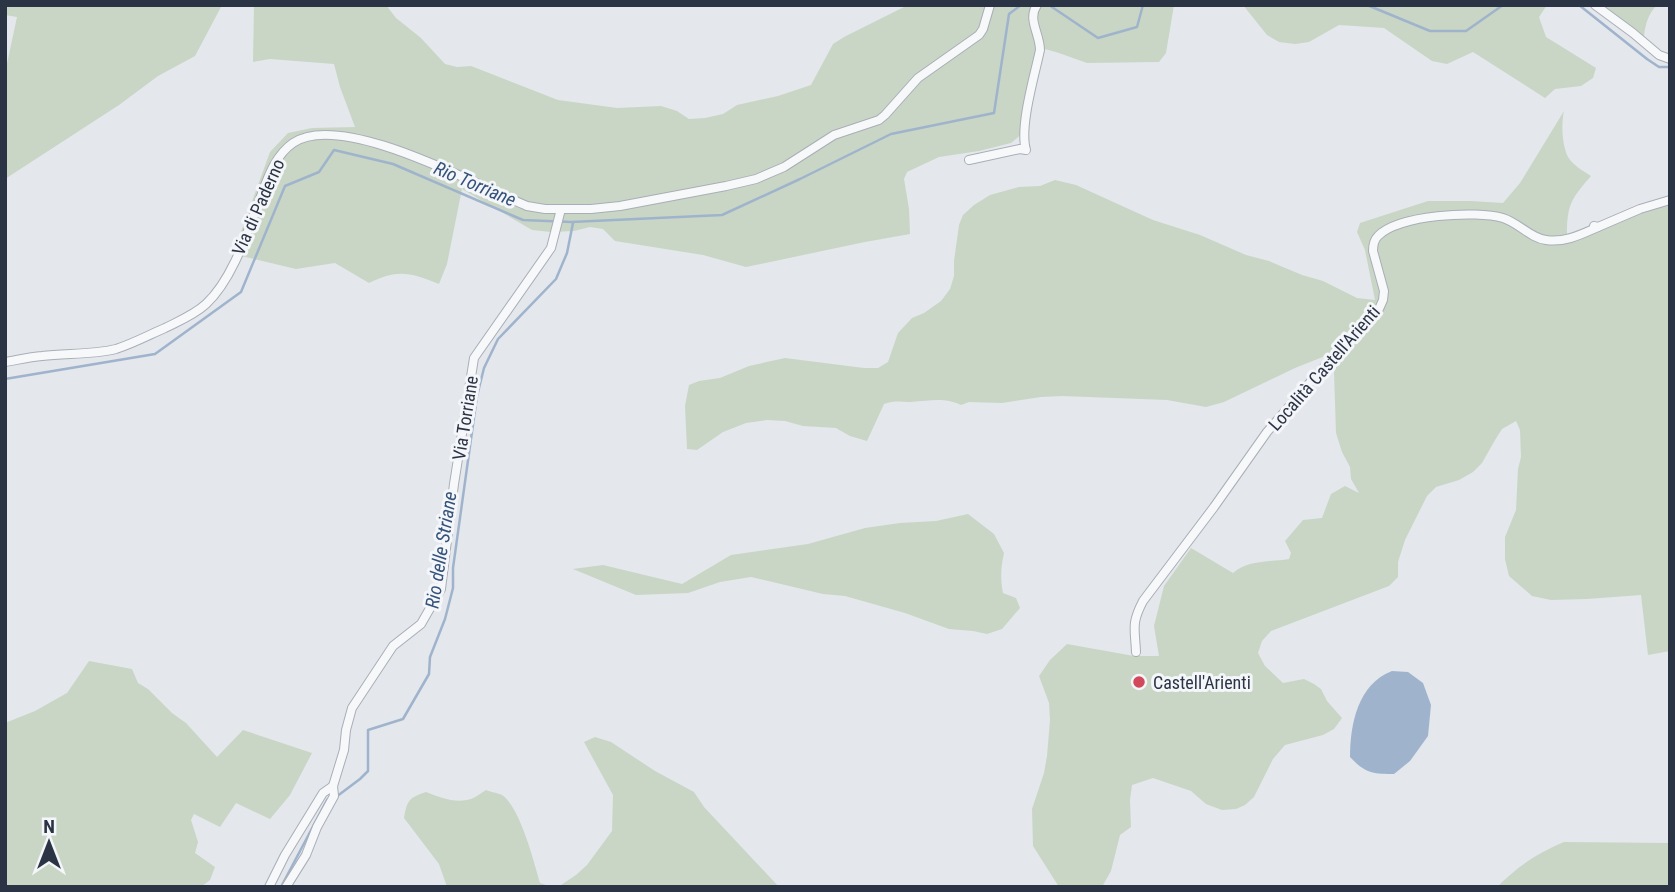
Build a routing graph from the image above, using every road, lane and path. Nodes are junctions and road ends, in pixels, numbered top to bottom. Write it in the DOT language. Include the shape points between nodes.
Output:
graph roads {
  1 [pos="990,5"];
  2 [pos="1595,5"];
  3 [pos="1037,6"];
  4 [pos="1670,59"];
  5 [pos="970,160"];
  6 [pos="1670,200"];
  7 [pos="560,213"];
  8 [pos="1588,226"];
  9 [pos="1598,227"];
  10 [pos="5,362"];
  11 [pos="1136,652"];
  12 [pos="332,795"];
  13 [pos="269,887"];
  14 [pos="286,887"];
  1 -- 7 [label="street" via="979,35 912,83 882,118 834,135 784,167 726,186"];
  2 -- 4 [label="street"];
  3 -- 5 [label="street" via="1032,18 1040,50 1025,122 1026,150"];
  6 -- 9 [label="street"];
  7 -- 10 [label="street, Via di Paderno" via="527,206 411,154 367,140 314,135 294,142 280,155 236,257 206,305 117,349"];
  7 -- 12 [label="street, Via Torriane" via="551,248 474,358 441,589 421,624 393,646 352,708"];
  8 -- 9 [label="street"];
  9 -- 11 [label="street, Località Castell'Arienti" via="1548,241 1501,218 1459,214 1418,220 1378,235 1373,251 1384,290 1381,306 1268,432 1148,594 1134,626"];
  12 -- 13 [label="street, Via Torriane" via="323,793"];
  12 -- 14 [label="street, Via Torriane" via="306,855"];
}
